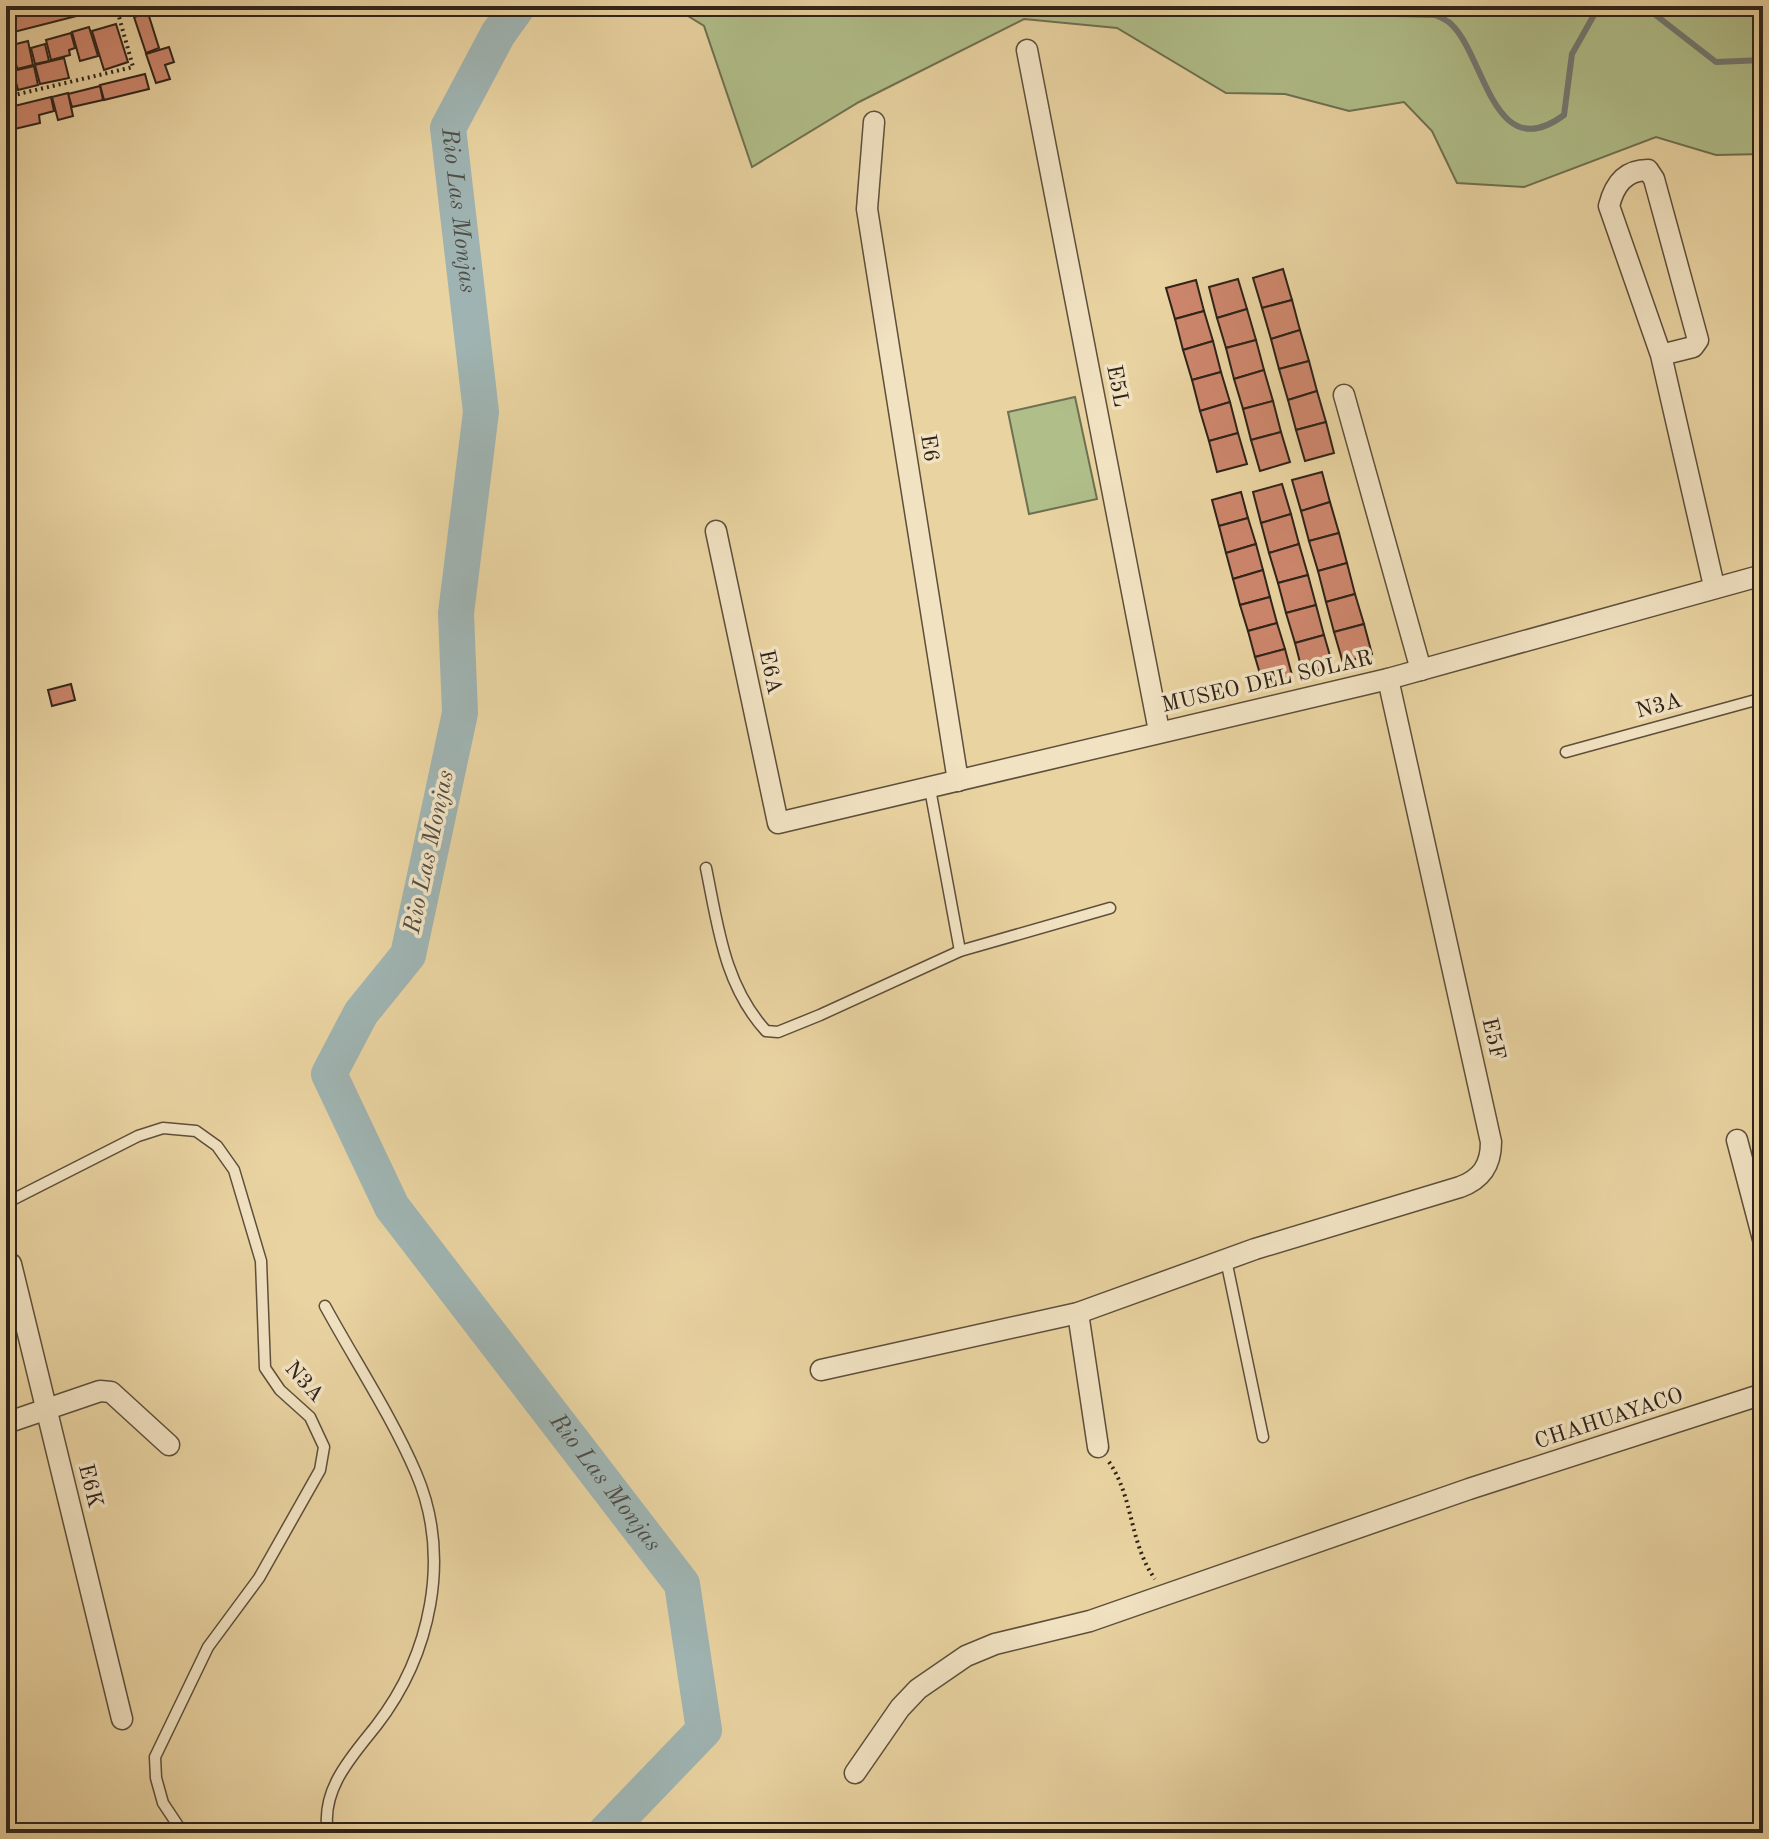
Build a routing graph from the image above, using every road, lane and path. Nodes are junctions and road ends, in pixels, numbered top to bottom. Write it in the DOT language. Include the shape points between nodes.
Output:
graph roads {
  1 [pos="116,6"];
  2 [pos="1027,50"];
  3 [pos="6,97"];
  4 [pos="874,122"];
  5 [pos="1661,355"];
  6 [pos="1344,395"];
  7 [pos="716,531"];
  8 [pos="1763,575"];
  9 [pos="1714,586"];
  10 [pos="1421,670"];
  11 [pos="1388,679"];
  12 [pos="1763,698"];
  13 [pos="1159,731"];
  14 [pos="1566,752"];
  15 [pos="958,781"];
  16 [pos="930,789"];
  17 [pos="778,823"];
  18 [pos="706,868"];
  19 [pos="1110,908"];
  20 [pos="960,951"];
  21 [pos="1737,1140"];
  22 [pos="6,1203"];
  23 [pos="1763,1239"];
  24 [pos="1226,1260"];
  25 [pos="11,1264"];
  26 [pos="325,1306"];
  27 [pos="1078,1313"];
  28 [pos="821,1370"];
  29 [pos="1763,1394"];
  30 [pos="47,1410"];
  31 [pos="6,1423"];
  32 [pos="1263,1437"];
  33 [pos="169,1445"];
  34 [pos="1098,1447"];
  35 [pos="1178,1590"];
  36 [pos="122,1719"];
  37 [pos="855,1773"];
  38 [pos="183,1833"];
  39 [pos="328,1833"];
  1 -- 3 [label="path" via="133,67"];
  2 -- 13 [label="street, E5L"];
  4 -- 15 [label="street, E6" via="867,209"];
  5 -- 5 [label="street" via="1693,347 1698,340 1654,179 1648,170 1637,170 1614,188 1609,206"];
  5 -- 9 [label="street"];
  6 -- 10 [label="street"];
  7 -- 17 [label="street, E6A"];
  8 -- 9 [label="street, MUSEO DEL SOLAR"];
  9 -- 10 [label="street, MUSEO DEL SOLAR"];
  10 -- 11 [label="street, MUSEO DEL SOLAR"];
  11 -- 13 [label="street, MUSEO DEL SOLAR"];
  11 -- 24 [label="street, E5F" via="1483,1101 1488,1165 1471,1183"];
  12 -- 14 [label="lane, N3A"];
  13 -- 15 [label="street, MUSEO DEL SOLAR"];
  15 -- 16 [label="street, MUSEO DEL SOLAR"];
  16 -- 17 [label="street, MUSEO DEL SOLAR"];
  16 -- 20 [label="lane"];
  18 -- 20 [label="lane" via="724,957 738,992 766,1031 778,1032 820,1015"];
  19 -- 20 [label="lane"];
  21 -- 23 [label="street"];
  22 -- 38 [label="lane, N3A" via="163,1128 196,1131 217,1146 234,1170 261,1261 265,1368 310,1417 324,1447 320,1470 259,1578 208,1647 155,1757 163,1803"];
  24 -- 27 [label="street, E5F"];
  24 -- 32 [label="lane"];
  25 -- 30 [label="street, E6K"];
  26 -- 39 [label="lane" via="416,1473 436,1559 426,1627 402,1690 344,1762 325,1818"];
  27 -- 28 [label="street, E5F"];
  27 -- 34 [label="street"];
  29 -- 35 [label="street, CHAHUAYACO"];
  30 -- 31 [label="street"];
  30 -- 33 [label="street" via="111,1392"];
  30 -- 36 [label="street, E6K"];
  34 -- 35 [label="path" via="1120,1483 1146,1567 1156,1581"];
  35 -- 37 [label="street, CHAHUAYACO" via="966,1656 918,1689"];
}
